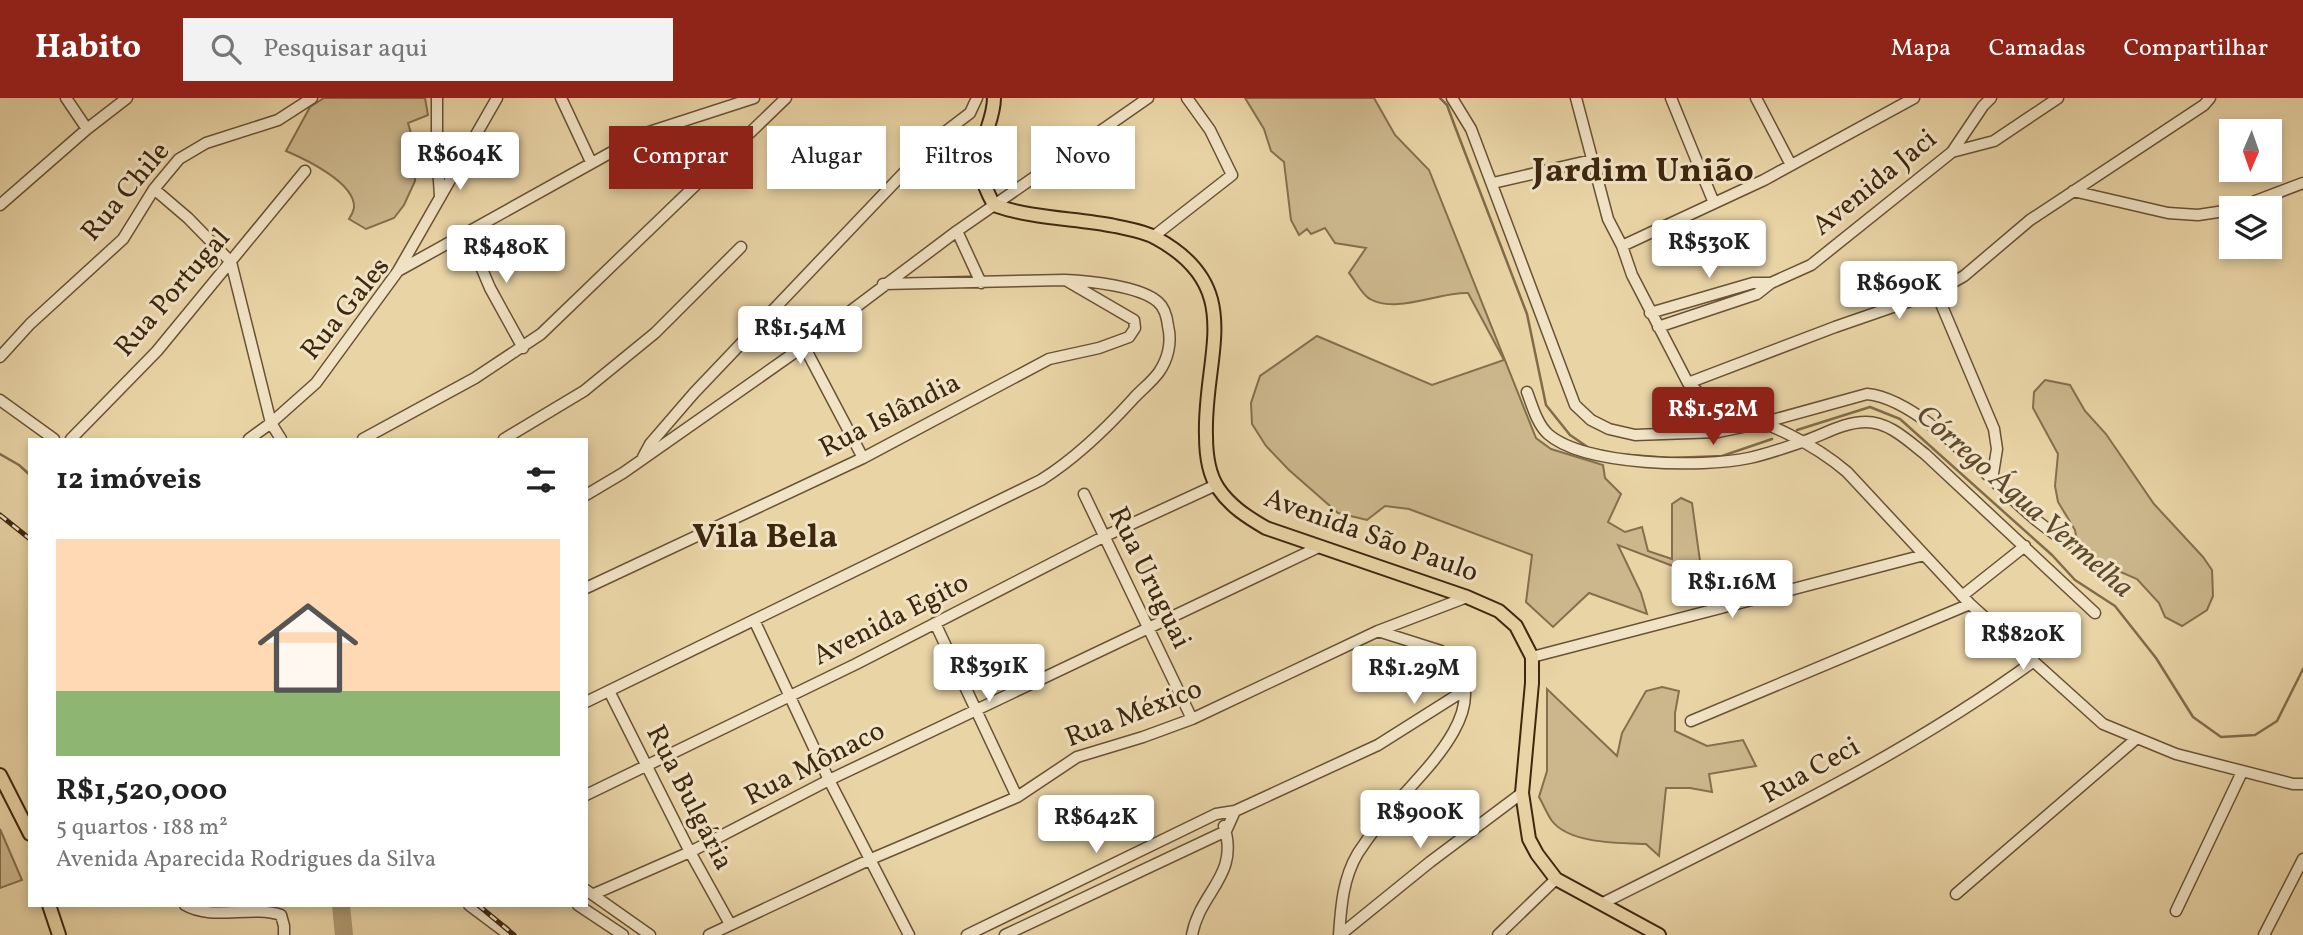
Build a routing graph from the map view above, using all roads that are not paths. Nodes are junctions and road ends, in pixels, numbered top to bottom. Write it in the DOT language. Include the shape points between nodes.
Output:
graph roads {
  1 [pos="66,98"];
  2 [pos="127,98"];
  3 [pos="313,98"];
  4 [pos="437,98"];
  5 [pos="498,98"];
  6 [pos="561,98"];
  7 [pos="754,98"];
  8 [pos="786,98"];
  9 [pos="977,98"];
  10 [pos="993,98"];
  11 [pos="1148,98"];
  12 [pos="1187,98"];
  13 [pos="1452,98"];
  14 [pos="1576,98"];
  15 [pos="1671,98"];
  16 [pos="1757,98"];
  17 [pos="1914,98"];
  18 [pos="1991,98"];
  19 [pos="2058,98"];
  20 [pos="2210,98"];
  21 [pos="87,129"];
  22 [pos="1952,152"];
  23 [pos="1592,160"];
  24 [pos="590,162"];
  25 [pos="1791,165"];
  26 [pos="305,171"];
  27 [pos="1493,183"];
  28 [pos="2303,183"];
  29 [pos="154,189"];
  30 [pos="2074,191"];
  31 [pos="2269,196"];
  32 [pos="440,197"];
  33 [pos="1714,203"];
  34 [pos="0,205"];
  35 [pos="995,205"];
  36 [pos="2219,212"];
  37 [pos="957,231"];
  38 [pos="467,234"];
  39 [pos="1154,236"];
  40 [pos="1622,246"];
  41 [pos="741,247"];
  42 [pos="231,262"];
  43 [pos="398,271"];
  44 [pos="1065,280"];
  45 [pos="981,283"];
  46 [pos="1771,283"];
  47 [pos="884,284"];
  48 [pos="1937,292"];
  49 [pos="1650,313"];
  50 [pos="1658,327"];
  51 [pos="804,345"];
  52 [pos="523,348"];
  53 [pos="0,357"];
  54 [pos="1688,383"];
  55 [pos="1527,391"];
  56 [pos="0,400"];
  57 [pos="1708,401"];
  58 [pos="271,423"];
  59 [pos="1762,423"];
  60 [pos="1717,432"];
  61 [pos="53,438"];
  62 [pos="72,438"];
  63 [pos="250,438"];
  64 [pos="280,438"];
  65 [pos="365,438"];
  66 [pos="506,438"];
  67 [pos="1806,441"];
  68 [pos="863,458"];
  69 [pos="641,460"];
  70 [pos="1992,480"];
  71 [pos="1216,485"];
  72 [pos="588,494"];
  73 [pos="1084,494"];
  74 [pos="1103,537"];
  75 [pos="2067,543"];
  76 [pos="1321,546"];
  77 [pos="2025,547"];
  78 [pos="1924,555"];
  79 [pos="588,587"];
  80 [pos="1962,596"];
  81 [pos="1467,597"];
  82 [pos="1970,604"];
  83 [pos="2095,613"];
  84 [pos="754,620"];
  85 [pos="935,623"];
  86 [pos="1147,628"];
  87 [pos="1378,631"];
  88 [pos="1532,657"];
  89 [pos="2034,661"];
  90 [pos="1465,690"];
  91 [pos="609,691"];
  92 [pos="790,695"];
  93 [pos="588,701"];
  94 [pos="975,711"];
  95 [pos="1192,719"];
  96 [pos="1691,721"];
  97 [pos="2137,738"];
  98 [pos="648,767"];
  99 [pos="2242,772"];
  100 [pos="0,775"];
  101 [pos="830,780"];
  102 [pos="2303,784"];
  103 [pos="1522,793"];
  104 [pos="588,794"];
  105 [pos="1017,797"];
  106 [pos="1235,811"];
  107 [pos="1216,814"];
  108 [pos="28,830"];
  109 [pos="1226,831"];
  110 [pos="690,852"];
  111 [pos="871,859"];
  112 [pos="2303,859"];
  113 [pos="1556,879"];
  114 [pos="1065,887"];
  115 [pos="590,892"];
  116 [pos="1956,894"];
  117 [pos="1071,904"];
  118 [pos="1601,904"];
  119 [pos="50,907"];
  120 [pos="188,907"];
  121 [pos="472,907"];
  122 [pos="581,907"];
  123 [pos="2176,911"];
  124 [pos="730,925"];
  125 [pos="505,932"];
  126 [pos="59,935"];
  127 [pos="284,935"];
  128 [pos="623,935"];
  129 [pos="650,935"];
  130 [pos="709,935"];
  131 [pos="909,935"];
  132 [pos="967,935"];
  133 [pos="1005,935"];
  134 [pos="1192,935"];
  135 [pos="1340,935"];
  136 [pos="1498,935"];
  137 [pos="1659,935"];
  138 [pos="2264,935"];
  1 -- 21 [label="street"];
  2 -- 21 [label="street"];
  3 -- 29 [label="street, Rua Chile" via="278,120 191,151"];
  4 -- 32 [label="street"];
  5 -- 32 [label="street"];
  6 -- 24 [label="street"];
  7 -- 24 [label="street, Rua Gales" via="646,133"];
  8 -- 52 [label="street"];
  9 -- 69 [label="street" via="970,113 936,139 694,393"];
  10 -- 35 [label="main road" via="979,160 980,176"];
  11 -- 35 [label="street"];
  12 -- 39 [label="street" via="1210,130 1232,175"];
  13 -- 27 [label="street" via="1471,129"];
  14 -- 23 [label="street"];
  15 -- 33 [label="street"];
  16 -- 25 [label="street"];
  17 -- 25 [label="street"];
  18 -- 22 [label="street, Avenida Jaci"];
  19 -- 22 [label="street" via="1994,141"];
  20 -- 30 [label="street"];
  21 -- 34 [label="street"];
  22 -- 46 [label="street, Avenida Jaci" via="1811,265"];
  23 -- 27 [label="street"];
  23 -- 40 [label="street" via="1608,219"];
  24 -- 38 [label="street, Rua Gales"];
  25 -- 33 [label="street"];
  26 -- 42 [label="street, Rua Portugal"];
  27 -- 60 [label="street" via="1576,405 1591,420 1635,435"];
  28 -- 31 [label="street"];
  29 -- 42 [label="street"];
  29 -- 53 [label="street, Rua Chile" via="123,239"];
  30 -- 36 [label="street" via="2168,213"];
  30 -- 48 [label="street"];
  32 -- 43 [label="street"];
  33 -- 40 [label="street"];
  35 -- 37 [label="street"];
  35 -- 39 [label="main road, Avenida São Paulo"];
  37 -- 45 [label="street"];
  37 -- 47 [label="street"];
  38 -- 43 [label="street, Rua Gales"];
  38 -- 52 [label="street"];
  39 -- 71 [label="main road, Avenida São Paulo" via="1193,263 1212,298 1215,337 1205,429 1206,456"];
  40 -- 49 [label="street"];
  41 -- 66 [label="street" via="655,333 584,391"];
  42 -- 58 [label="street"];
  42 -- 62 [label="street, Rua Portugal" via="157,351"];
  43 -- 58 [label="street, Rua Gales" via="326,372"];
  44 -- 45 [label="street"];
  44 -- 68 [label="street, Rua Islândia" via="1134,320 1134,332 1099,348 1049,359"];
  44 -- 84 [label="street" via="1111,285 1157,300 1164,308 1171,336 1159,371 1068,463 1041,481"];
  45 -- 47 [label="street"];
  46 -- 49 [label="street, Avenida Jaci" via="1753,283"];
  46 -- 50 [label="street, Avenida Jaci" via="1757,294"];
  47 -- 51 [label="street"];
  48 -- 54 [label="street"];
  48 -- 70 [label="street" via="1994,429 1997,449"];
  49 -- 50 [label="street"];
  50 -- 54 [label="street"];
  51 -- 68 [label="street"];
  51 -- 69 [label="street"];
  52 -- 65 [label="street"];
  54 -- 57 [label="street"];
  55 -- 67 [label="street" via="1546,432 1562,444 1590,454 1710,463 1749,458"];
  56 -- 61 [label="street"];
  57 -- 59 [label="street"];
  57 -- 60 [label="street"];
  58 -- 63 [label="street, Rua Gales"];
  58 -- 64 [label="street"];
  59 -- 60 [label="street"];
  59 -- 67 [label="street"];
  59 -- 70 [label="street" via="1867,394 1879,395 1928,422"];
  67 -- 77 [label="street" via="1842,426 1879,423 1925,454"];
  67 -- 78 [label="street" via="1847,472"];
  68 -- 79 [label="street, Rua Islândia"];
  69 -- 72 [label="street"];
  70 -- 75 [label="street"];
  71 -- 74 [label="street, Avenida Egito"];
  71 -- 76 [label="main road, Avenida São Paulo" via="1242,514 1266,528"];
  73 -- 74 [label="street, Rua Uruguai"];
  74 -- 85 [label="street, Avenida Egito"];
  74 -- 86 [label="street, Rua Uruguai"];
  76 -- 81 [label="main road, Avenida São Paulo"];
  76 -- 86 [label="street, Rua Mônaco"];
  77 -- 80 [label="street"];
  77 -- 83 [label="street"];
  78 -- 80 [label="street"];
  78 -- 88 [label="street"];
  80 -- 82 [label="street"];
  81 -- 87 [label="street, Rua México"];
  81 -- 88 [label="main road, Avenida São Paulo" via="1499,611 1516,626"];
  82 -- 89 [label="street"];
  82 -- 96 [label="street"];
  84 -- 91 [label="street"];
  84 -- 92 [label="street"];
  85 -- 92 [label="street, Avenida Egito"];
  85 -- 94 [label="street"];
  86 -- 94 [label="street, Rua Mônaco"];
  86 -- 95 [label="street, Rua Uruguai"];
  87 -- 90 [label="street" via="1445,653 1461,673"];
  87 -- 95 [label="street, Rua México"];
  88 -- 103 [label="main road, Avenida São Paulo"];
  89 -- 97 [label="street" via="2103,724"];
  89 -- 118 [label="street, Rua Ceci" via="1907,743 1809,799"];
  90 -- 106 [label="street" via="1378,745"];
  90 -- 135 [label="street" via="1459,720 1441,752 1357,855 1346,878"];
  91 -- 93 [label="street"];
  91 -- 98 [label="street, Rua Bulgária"];
  92 -- 98 [label="street, Avenida Egito"];
  92 -- 101 [label="street"];
  94 -- 101 [label="street, Rua Mônaco"];
  94 -- 105 [label="street"];
  95 -- 105 [label="street, Rua México" via="1077,757"];
  97 -- 99 [label="street"];
  97 -- 116 [label="street"];
  98 -- 104 [label="street, Avenida Egito"];
  98 -- 110 [label="street, Rua Bulgária"];
  99 -- 102 [label="street"];
  99 -- 123 [label="street"];
  100 -- 108 [label="main road"];
  101 -- 110 [label="street, Rua Mônaco"];
  101 -- 111 [label="street"];
  103 -- 113 [label="main road, Avenida São Paulo" via="1529,839"];
  103 -- 135 [label="street"];
  105 -- 111 [label="street, Rua México"];
  106 -- 107 [label="street"];
  106 -- 109 [label="street"];
  107 -- 109 [label="street"];
  107 -- 114 [label="street"];
  109 -- 117 [label="street"];
  109 -- 134 [label="street" via="1227,865"];
  110 -- 115 [label="street, Rua Mônaco"];
  110 -- 124 [label="street, Rua Bulgária"];
  111 -- 124 [label="street, Rua México"];
  111 -- 131 [label="street"];
  112 -- 138 [label="street"];
  113 -- 118 [label="main road, Avenida São Paulo"];
  113 -- 136 [label="street"];
  114 -- 117 [label="street"];
  114 -- 132 [label="street"];
  115 -- 129 [label="street"];
  117 -- 133 [label="street"];
  118 -- 137 [label="main road, Avenida São Paulo"];
  119 -- 126 [label="main road"];
  120 -- 127 [label="street" via="268,911 281,915"];
  121 -- 125 [label="street"];
  122 -- 128 [label="street"];
  124 -- 130 [label="street, Rua México"];
}
